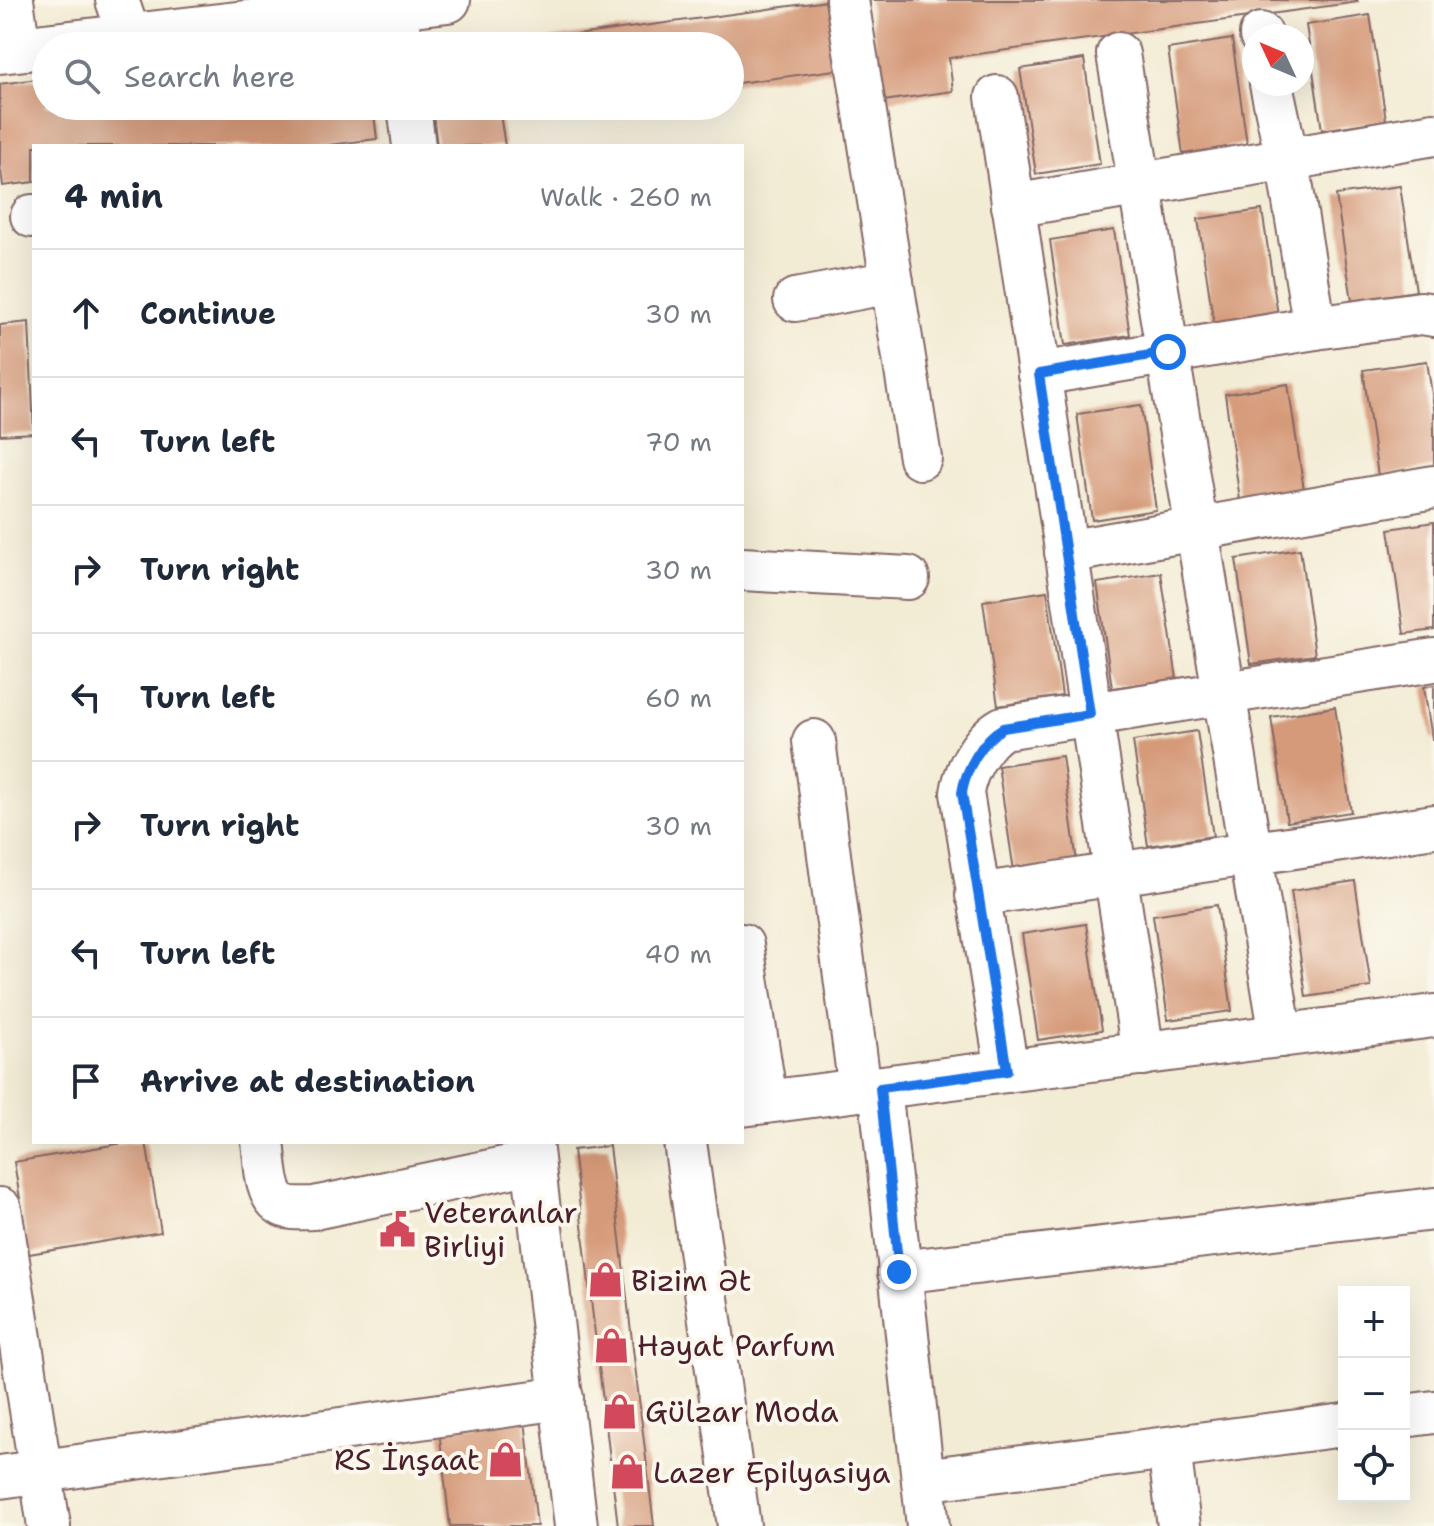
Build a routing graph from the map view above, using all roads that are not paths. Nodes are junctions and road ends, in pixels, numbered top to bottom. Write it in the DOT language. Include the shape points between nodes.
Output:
graph roads {
  1 [pos="12,0"];
  2 [pos="448,0"];
  3 [pos="847,0"];
  4 [pos="123,17"];
  5 [pos="397,17"];
  6 [pos="71,32"];
  7 [pos="32,43"];
  8 [pos="9,50"];
  9 [pos="1118,54"];
  10 [pos="1274,96"];
  11 [pos="997,97"];
  12 [pos="411,120"];
  13 [pos="1434,134"];
  14 [pos="414,144"];
  15 [pos="1287,159"];
  16 [pos="1140,184"];
  17 [pos="1013,206"];
  18 [pos="892,282"];
  19 [pos="795,300"];
  20 [pos="1434,315"];
  21 [pos="1315,328"];
  22 [pos="1168,352"];
  23 [pos="1039,374"];
  24 [pos="920,458"];
  25 [pos="1434,487"];
  26 [pos="1197,528"];
  27 [pos="1066,552"];
  28 [pos="744,569"];
  29 [pos="908,578"];
  30 [pos="1434,660"];
  31 [pos="1225,692"];
  32 [pos="1090,714"];
  33 [pos="814,741"];
  34 [pos="1434,826"];
  35 [pos="1251,855"];
  36 [pos="1115,874"];
  37 [pos="977,895"];
  38 [pos="744,972"];
  39 [pos="1434,1016"];
  40 [pos="1281,1036"];
  41 [pos="1143,1054"];
  42 [pos="1007,1071"];
  43 [pos="870,1089"];
  44 [pos="754,1104"];
  45 [pos="263,1144"];
  46 [pos="685,1144"];
  47 [pos="532,1152"];
  48 [pos="0,1209"];
  49 [pos="1434,1209"];
  50 [pos="899,1272"];
  51 [pos="562,1398"];
  52 [pos="1434,1412"];
  53 [pos="1410,1415"];
  54 [pos="16,1416"];
  55 [pos="1338,1426"];
  56 [pos="1169,1449"];
  57 [pos="41,1471"];
  58 [pos="0,1477"];
  59 [pos="923,1480"];
  60 [pos="49,1526"];
  61 [pos="576,1526"];
  62 [pos="739,1526"];
  63 [pos="928,1526"];
  64 [pos="1179,1526"];
  1 -- 8 [label="street"];
  2 -- 5 [label="main road"];
  3 -- 18 [label="street"];
  4 -- 5 [label="main road"];
  4 -- 6 [label="main road"];
  7 -- 8 [label="main road"];
  9 -- 16 [label="street"];
  10 -- 15 [label="street"];
  11 -- 17 [label="street"];
  12 -- 14 [label="street"];
  13 -- 15 [label="street"];
  15 -- 16 [label="street"];
  15 -- 21 [label="street"];
  16 -- 17 [label="street"];
  16 -- 22 [label="street"];
  17 -- 23 [label="street"];
  18 -- 19 [label="street"];
  18 -- 24 [label="street"];
  20 -- 21 [label="street"];
  21 -- 22 [label="street"];
  22 -- 23 [label="street"];
  22 -- 26 [label="street"];
  23 -- 27 [label="street"];
  25 -- 26 [label="street"];
  26 -- 27 [label="street"];
  26 -- 31 [label="street"];
  27 -- 32 [label="street"];
  28 -- 29 [label="street"];
  30 -- 31 [label="street"];
  31 -- 32 [label="street"];
  31 -- 35 [label="street"];
  32 -- 36 [label="street"];
  32 -- 37 [label="street" via="992,734 964,779 962,793"];
  33 -- 43 [label="street"];
  34 -- 35 [label="street"];
  35 -- 36 [label="street"];
  35 -- 40 [label="street"];
  36 -- 37 [label="street"];
  36 -- 41 [label="street"];
  37 -- 42 [label="street"];
  38 -- 44 [label="street"];
  39 -- 40 [label="street"];
  40 -- 41 [label="street"];
  41 -- 42 [label="street"];
  42 -- 43 [label="street"];
  43 -- 44 [label="street"];
  43 -- 50 [label="street"];
  45 -- 47 [label="street" via="270,1190 281,1205 294,1208 314,1208"];
  46 -- 62 [label="street"];
  47 -- 51 [label="street"];
  48 -- 54 [label="street"];
  49 -- 50 [label="street"];
  50 -- 59 [label="street"];
  51 -- 57 [label="street"];
  51 -- 61 [label="street"];
  52 -- 53 [label="street"];
  54 -- 57 [label="street"];
  55 -- 56 [label="street"];
  56 -- 59 [label="street"];
  56 -- 64 [label="street"];
  57 -- 58 [label="street"];
  57 -- 60 [label="street"];
  59 -- 63 [label="street"];
}
